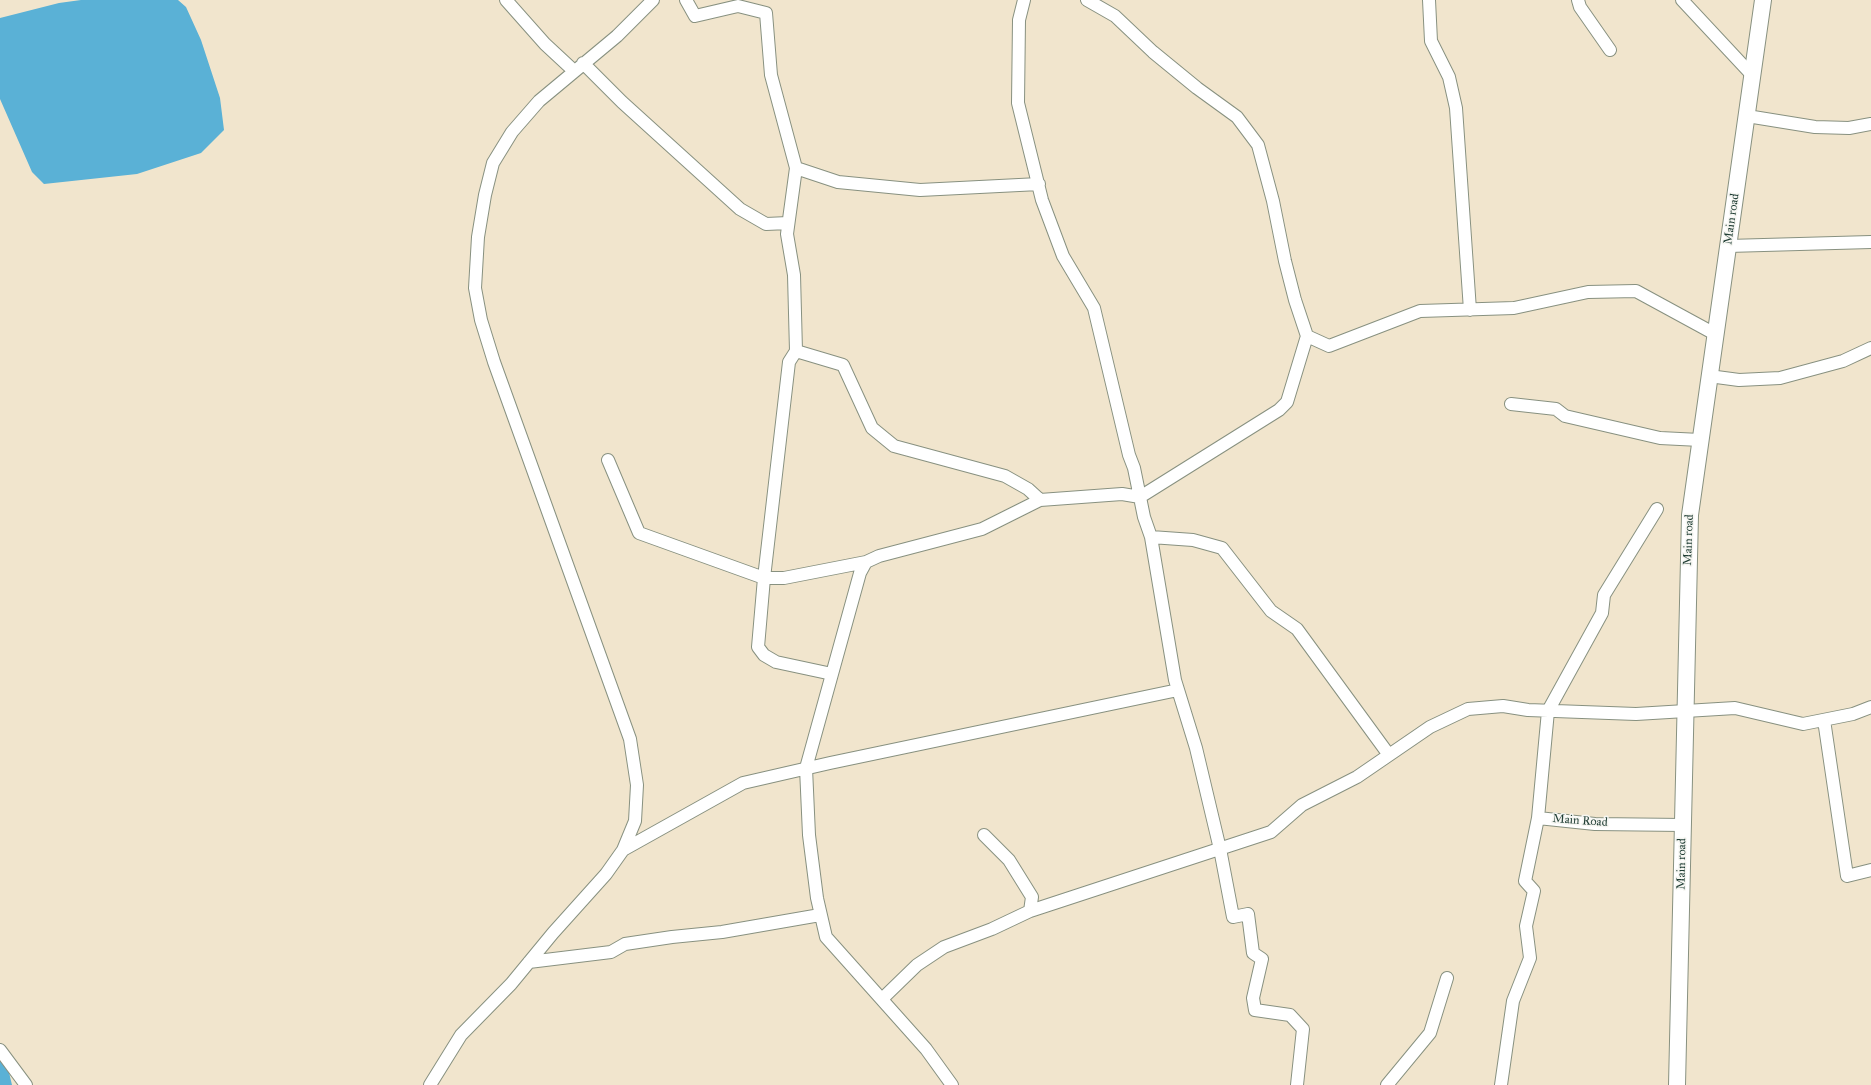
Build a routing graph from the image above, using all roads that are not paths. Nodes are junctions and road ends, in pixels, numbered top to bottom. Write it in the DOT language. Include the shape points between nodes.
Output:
graph roads {
  1 [pos="506,0"];
  2 [pos="653,0"];
  3 [pos="686,0"];
  4 [pos="1024,0"];
  5 [pos="1086,0"];
  6 [pos="1429,0"];
  7 [pos="1578,0"];
  8 [pos="1682,0"];
  9 [pos="1763,0"];
  10 [pos="1610,50"];
  11 [pos="578,67"];
  12 [pos="1752,76"];
  13 [pos="1747,116"];
  14 [pos="1871,124"];
  15 [pos="796,168"];
  16 [pos="1039,184"];
  17 [pos="788,223"];
  18 [pos="1871,242"];
  19 [pos="1728,246"];
  20 [pos="1470,310"];
  21 [pos="1716,334"];
  22 [pos="1308,336"];
  23 [pos="1871,348"];
  24 [pos="796,351"];
  25 [pos="1709,376"];
  26 [pos="1511,404"];
  27 [pos="1700,440"];
  28 [pos="608,460"];
  29 [pos="1140,497"];
  30 [pos="1040,500"];
  31 [pos="1657,509"];
  32 [pos="1151,537"];
  33 [pos="866,562"];
  34 [pos="764,578"];
  35 [pos="832,674"];
  36 [pos="1178,690"];
  37 [pos="1871,707"];
  38 [pos="1685,710"];
  39 [pos="1548,711"];
  40 [pos="1824,720"];
  41 [pos="1389,755"];
  42 [pos="806,768"];
  43 [pos="1538,818"];
  44 [pos="1683,825"];
  45 [pos="984,835"];
  46 [pos="1220,849"];
  47 [pos="623,850"];
  48 [pos="1871,870"];
  49 [pos="1030,911"];
  50 [pos="820,915"];
  51 [pos="529,962"];
  52 [pos="1447,978"];
  53 [pos="882,1000"];
  54 [pos="0,1050"];
  55 [pos="26,1085"];
  56 [pos="430,1085"];
  57 [pos="952,1085"];
  58 [pos="1298,1085"];
  59 [pos="1387,1085"];
  60 [pos="1501,1085"];
  61 [pos="1677,1085"];
  1 -- 11 [label="street" via="545,44"];
  2 -- 11 [label="street" via="617,36"];
  3 -- 15 [label="street" via="695,16 738,6 766,13 771,75"];
  4 -- 16 [label="street" via="1019,20 1018,104"];
  5 -- 22 [label="street" via="1115,16 1153,52 1237,117 1258,145 1273,201 1284,261"];
  6 -- 20 [label="street" via="1431,41 1449,77 1456,108"];
  7 -- 10 [label="street" via="1580,7"];
  8 -- 12 [label="street"];
  9 -- 12 [label="street, Main road"];
  11 -- 17 [label="street" via="622,102 740,210 766,224"];
  11 -- 47 [label="street" via="539,100 512,132 493,163 478,237 475,288 481,320 494,362 630,739 637,785 635,821"];
  12 -- 13 [label="street, Main road"];
  13 -- 14 [label="street" via="1815,127 1849,128"];
  13 -- 19 [label="street, Main road"];
  15 -- 16 [label="street" via="838,182 920,190"];
  15 -- 17 [label="street"];
  16 -- 29 [label="street" via="1042,200 1063,256 1094,308"];
  17 -- 24 [label="street" via="787,234 794,275"];
  18 -- 19 [label="street"];
  19 -- 21 [label="street, Main road"];
  20 -- 21 [label="street" via="1514,308 1588,292 1636,292"];
  20 -- 22 [label="street" via="1420,311 1329,346"];
  21 -- 25 [label="street, Main road"];
  22 -- 29 [label="street" via="1287,402 1279,410"];
  23 -- 25 [label="street" via="1842,361 1780,378 1739,380"];
  24 -- 30 [label="street" via="843,365 872,428 894,446 1005,476 1028,489"];
  24 -- 34 [label="street" via="789,362"];
  25 -- 27 [label="street, Main road"];
  26 -- 27 [label="street" via="1556,409 1565,416 1660,438"];
  27 -- 38 [label="street, Main road" via="1690,515"];
  28 -- 34 [label="street" via="639,533"];
  29 -- 30 [label="street" via="1122,494"];
  29 -- 32 [label="street"];
  30 -- 33 [label="street" via="982,529 898,550"];
  31 -- 39 [label="street" via="1604,595 1602,613"];
  32 -- 36 [label="street"];
  32 -- 41 [label="street" via="1193,540 1222,548 1271,611 1297,629"];
  33 -- 34 [label="street" via="784,578"];
  33 -- 35 [label="street" via="860,573"];
  34 -- 35 [label="street" via="758,647 764,655 776,662"];
  35 -- 42 [label="street"];
  36 -- 42 [label="street"];
  36 -- 46 [label="street" via="1196,748"];
  37 -- 40 [label="street" via="1854,714"];
  38 -- 39 [label="street" via="1636,714"];
  38 -- 40 [label="street" via="1734,708 1803,724"];
  38 -- 44 [label="street, Main road"];
  39 -- 41 [label="street" via="1502,706 1468,709 1430,727"];
  39 -- 43 [label="street"];
  40 -- 48 [label="street" via="1847,876"];
  41 -- 46 [label="street" via="1357,777 1302,805 1271,832"];
  42 -- 47 [label="street" via="743,783"];
  42 -- 50 [label="street" via="808,835"];
  43 -- 44 [label="street, Main Road" via="1594,824"];
  43 -- 60 [label="street, Main Road" via="1525,881 1534,891 1526,926 1530,958 1512,1001"];
  44 -- 61 [label="street, Main road"];
  45 -- 49 [label="street" via="1009,860 1032,897"];
  46 -- 49 [label="street"];
  46 -- 58 [label="street" via="1233,918 1248,914 1252,953 1262,959 1253,998 1255,1010 1290,1015 1302,1029"];
  47 -- 51 [label="street" via="606,874"];
  49 -- 53 [label="street" via="944,947 917,965"];
  50 -- 51 [label="street" via="722,932 625,944 610,952"];
  50 -- 53 [label="street" via="826,937"];
  51 -- 56 [label="street" via="489,1008 461,1035"];
  52 -- 59 [label="street" via="1430,1033"];
  53 -- 57 [label="street" via="926,1049"];
  54 -- 55 [label="street"];
}
